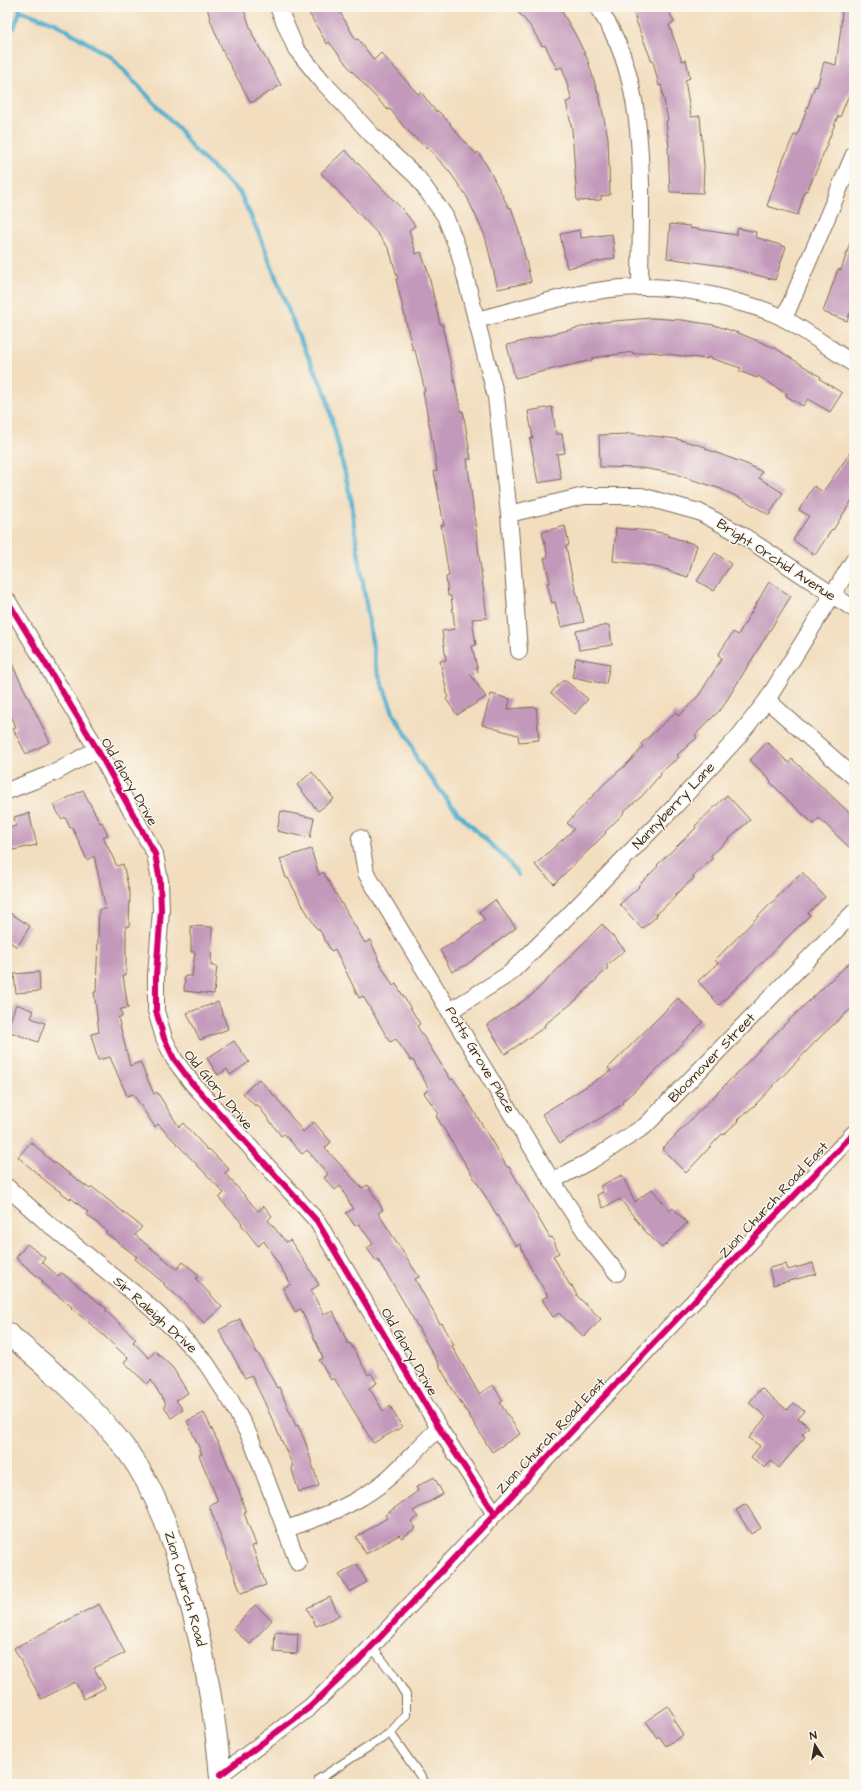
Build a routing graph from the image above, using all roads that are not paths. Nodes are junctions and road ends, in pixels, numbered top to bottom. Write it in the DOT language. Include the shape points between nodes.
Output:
graph roads {
  1 [pos="278,7"];
  2 [pos="597,7"];
  3 [pos="854,154"];
  4 [pos="640,287"];
  5 [pos="784,319"];
  6 [pos="476,320"];
  7 [pos="854,364"];
  8 [pos="509,514"];
  9 [pos="854,560"];
  10 [pos="832,596"];
  11 [pos="7,600"];
  12 [pos="854,609"];
  13 [pos="519,651"];
  14 [pos="767,700"];
  15 [pos="96,749"];
  16 [pos="854,777"];
  17 [pos="7,791"];
  18 [pos="360,838"];
  19 [pos="854,912"];
  20 [pos="450,1012"];
  21 [pos="854,1133"];
  22 [pos="552,1181"];
  23 [pos="7,1188"];
  24 [pos="617,1273"];
  25 [pos="7,1333"];
  26 [pos="439,1428"];
  27 [pos="495,1514"];
  28 [pos="286,1529"];
  29 [pos="298,1563"];
  30 [pos="371,1646"];
  31 [pos="390,1733"];
  32 [pos="319,1779"];
  33 [pos="220,1780"];
  34 [pos="426,1784"];
  1 -- 6 [label="street" via="296,49 372,135 417,177 445,216 459,252"];
  2 -- 4 [label="street" via="606,19 622,55 632,88 640,148"];
  3 -- 5 [label="street"];
  4 -- 5 [label="street" via="708,293"];
  4 -- 6 [label="street" via="583,294"];
  5 -- 7 [label="street"];
  6 -- 8 [label="street" via="496,397"];
  8 -- 10 [label="street, Bright Orchid Avenue" via="584,496 641,496 699,512 742,535"];
  8 -- 13 [label="street"];
  9 -- 10 [label="street, Nannyberry Lane"];
  10 -- 12 [label="street, Bright Orchid Avenue"];
  10 -- 14 [label="street, Nannyberry Lane"];
  11 -- 15 [label="street, Old Glory Drive"];
  14 -- 16 [label="street"];
  14 -- 20 [label="street, Nannyberry Lane" via="740,736 708,771 562,922 508,974"];
  15 -- 17 [label="street" via="56,772"];
  15 -- 26 [label="street, Old Glory Drive" via="155,854 160,881 161,910 156,1011 174,1059 317,1220"];
  18 -- 20 [label="street, Potts Grove Place" via="366,874"];
  19 -- 22 [label="street, Bloomover Street" via="645,1126 592,1160"];
  20 -- 22 [label="street, Potts Grove Place"];
  21 -- 27 [label="street, Zion Church Road East"];
  22 -- 24 [label="street, Potts Grove Place" via="592,1242"];
  23 -- 28 [label="street, Sir Raleigh Drive" via="140,1298 206,1363 231,1401 250,1440"];
  25 -- 33 [label="street, Zion Church Road" via="107,1424 129,1453 152,1493 178,1556 207,1671 217,1732"];
  26 -- 27 [label="street, Old Glory Drive"];
  26 -- 28 [label="street" via="387,1479 363,1497 335,1511"];
  27 -- 30 [label="street, Zion Church Road East"];
  28 -- 29 [label="street, Sir Raleigh Drive"];
  30 -- 31 [label="lane" via="406,1695 406,1715"];
  30 -- 33 [label="street, Zion Church Road East" via="310,1707"];
  31 -- 32 [label="lane"];
  31 -- 34 [label="lane"];
}
